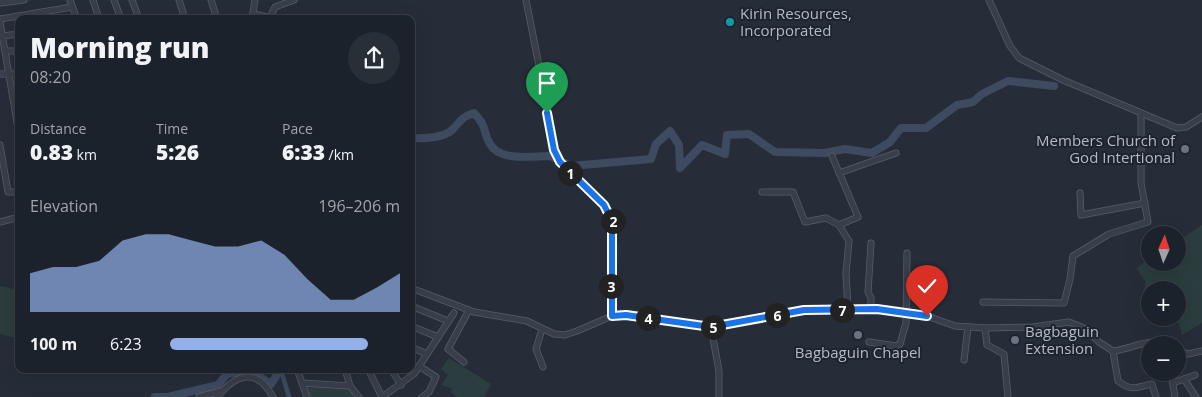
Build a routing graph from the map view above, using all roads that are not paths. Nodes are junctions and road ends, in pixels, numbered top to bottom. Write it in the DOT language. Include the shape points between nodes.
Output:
graph roads {
  1 [pos="24,0"];
  2 [pos="70,0"];
  3 [pos="93,0"];
  4 [pos="114,0"];
  5 [pos="132,0"];
  6 [pos="179,0"];
  7 [pos="210,0"];
  8 [pos="255,0"];
  9 [pos="294,0"];
  10 [pos="526,0"];
  11 [pos="989,0"];
  12 [pos="0,3"];
  13 [pos="72,7"];
  14 [pos="28,15"];
  15 [pos="75,15"];
  16 [pos="98,15"];
  17 [pos="120,15"];
  18 [pos="138,15"];
  19 [pos="184,15"];
  20 [pos="216,15"];
  21 [pos="253,15"];
  22 [pos="271,15"];
  23 [pos="15,17"];
  24 [pos="0,20"];
  25 [pos="15,34"];
  26 [pos="2,36"];
  27 [pos="5,51"];
  28 [pos="15,51"];
  29 [pos="0,74"];
  30 [pos="9,74"];
  31 [pos="15,74"];
  32 [pos="15,94"];
  33 [pos="1141,113"];
  34 [pos="1202,117"];
  35 [pos="0,145"];
  36 [pos="896,153"];
  37 [pos="832,156"];
  38 [pos="839,173"];
  39 [pos="15,192"];
  40 [pos="762,192"];
  41 [pos="1080,193"];
  42 [pos="1145,203"];
  43 [pos="15,218"];
  44 [pos="0,222"];
  45 [pos="839,225"];
  46 [pos="871,243"];
  47 [pos="907,253"];
  48 [pos="415,290"];
  49 [pos="983,302"];
  50 [pos="415,308"];
  51 [pos="871,309"];
  52 [pos="469,310"];
  53 [pos="848,310"];
  54 [pos="454,313"];
  55 [pos="906,313"];
  56 [pos="612,316"];
  57 [pos="448,322"];
  58 [pos="711,327"];
  59 [pos="968,327"];
  60 [pos="415,328"];
  61 [pos="985,328"];
  62 [pos="542,329"];
  63 [pos="438,337"];
  64 [pos="869,342"];
  65 [pos="1141,344"];
  66 [pos="415,349"];
  67 [pos="1113,351"];
  68 [pos="1202,351"];
  69 [pos="1186,353"];
  70 [pos="427,354"];
  71 [pos="964,360"];
  72 [pos="464,362"];
  73 [pos="419,366"];
  74 [pos="543,367"];
  75 [pos="415,370"];
  76 [pos="298,373"];
  77 [pos="346,373"];
  78 [pos="370,373"];
  79 [pos="394,373"];
  80 [pos="412,373"];
  81 [pos="1195,375"];
  82 [pos="1186,378"];
  83 [pos="1178,381"];
  84 [pos="1185,381"];
  85 [pos="302,383"];
  86 [pos="1173,383"];
  87 [pos="401,385"];
  88 [pos="350,386"];
  89 [pos="222,391"];
  90 [pos="429,392"];
  91 [pos="199,397"];
  92 [pos="217,397"];
  93 [pos="272,397"];
  94 [pos="307,397"];
  95 [pos="359,397"];
  96 [pos="382,397"];
  97 [pos="422,397"];
  98 [pos="436,397"];
  99 [pos="719,397"];
  100 [pos="1008,397"];
  101 [pos="1156,397"];
  102 [pos="1175,397"];
  103 [pos="1196,397"];
  1 -- 12 [label="street"];
  2 -- 13 [label="street"];
  3 -- 16 [label="street"];
  4 -- 17 [label="street"];
  5 -- 18 [label="street"];
  6 -- 19 [label="street"];
  7 -- 20 [label="street"];
  8 -- 21 [label="street"];
  9 -- 22 [label="street" via="275,7"];
  10 -- 56 [label="street" via="557,157 564,168 604,205 612,221"];
  11 -- 33 [label="street" via="1019,58"];
  13 -- 14 [label="street"];
  13 -- 15 [label="street"];
  23 -- 24 [label="street"];
  24 -- 26 [label="street"];
  25 -- 26 [label="street"];
  26 -- 27 [label="street"];
  27 -- 28 [label="street"];
  27 -- 30 [label="street"];
  29 -- 30 [label="street"];
  30 -- 31 [label="street"];
  30 -- 32 [label="street"];
  33 -- 34 [label="street" via="1181,129"];
  33 -- 42 [label="street" via="1141,182"];
  35 -- 39 [label="street" via="8,192"];
  36 -- 38 [label="street"];
  37 -- 38 [label="street"];
  38 -- 45 [label="street" via="858,216"];
  40 -- 45 [label="street" via="792,192 805,222 826,218"];
  41 -- 42 [label="street" via="1081,215"];
  42 -- 49 [label="street" via="1148,222 1109,234 1073,256 1064,303"];
  43 -- 44 [label="street"];
  45 -- 53 [label="street" via="849,240 846,273"];
  46 -- 51 [label="street" via="868,292"];
  47 -- 55 [label="street"];
  48 -- 52 [label="street"];
  50 -- 57 [label="street"];
  51 -- 53 [label="street"];
  51 -- 55 [label="street"];
  52 -- 62 [label="street" via="527,321"];
  52 -- 72 [label="street" via="448,346 449,351"];
  53 -- 58 [label="street" via="801,311"];
  54 -- 57 [label="street"];
  55 -- 59 [label="street"];
  55 -- 64 [label="street" via="899,346"];
  56 -- 58 [label="street" via="626,315"];
  56 -- 62 [label="street" via="565,335"];
  57 -- 63 [label="street"];
  58 -- 99 [label="street" via="719,371"];
  59 -- 61 [label="street"];
  59 -- 71 [label="street"];
  60 -- 63 [label="street"];
  61 -- 67 [label="street" via="1069,322 1084,328"];
  61 -- 100 [label="street" via="987,345 1004,354"];
  62 -- 74 [label="street" via="536,349"];
  63 -- 70 [label="street"];
  65 -- 67 [label="street"];
  66 -- 70 [label="street"];
  67 -- 101 [label="street" via="1118,381 1126,387 1138,389 1152,384"];
  68 -- 69 [label="street"];
  70 -- 73 [label="street"];
  73 -- 75 [label="street"];
  73 -- 90 [label="street" via="436,378"];
  76 -- 85 [label="street"];
  77 -- 88 [label="street"];
  78 -- 96 [label="street"];
  79 -- 87 [label="street"];
  80 -- 87 [label="street"];
  81 -- 82 [label="street"];
  83 -- 86 [label="street"];
  84 -- 103 [label="street"];
  85 -- 88 [label="street"];
  85 -- 94 [label="street"];
  86 -- 102 [label="street"];
  87 -- 96 [label="street"];
  88 -- 95 [label="street"];
  89 -- 91 [label="street"];
  89 -- 92 [label="street"];
  89 -- 93 [label="street" via="231,381 248,377 266,387"];
  90 -- 97 [label="street"];
  90 -- 98 [label="street"];
}
